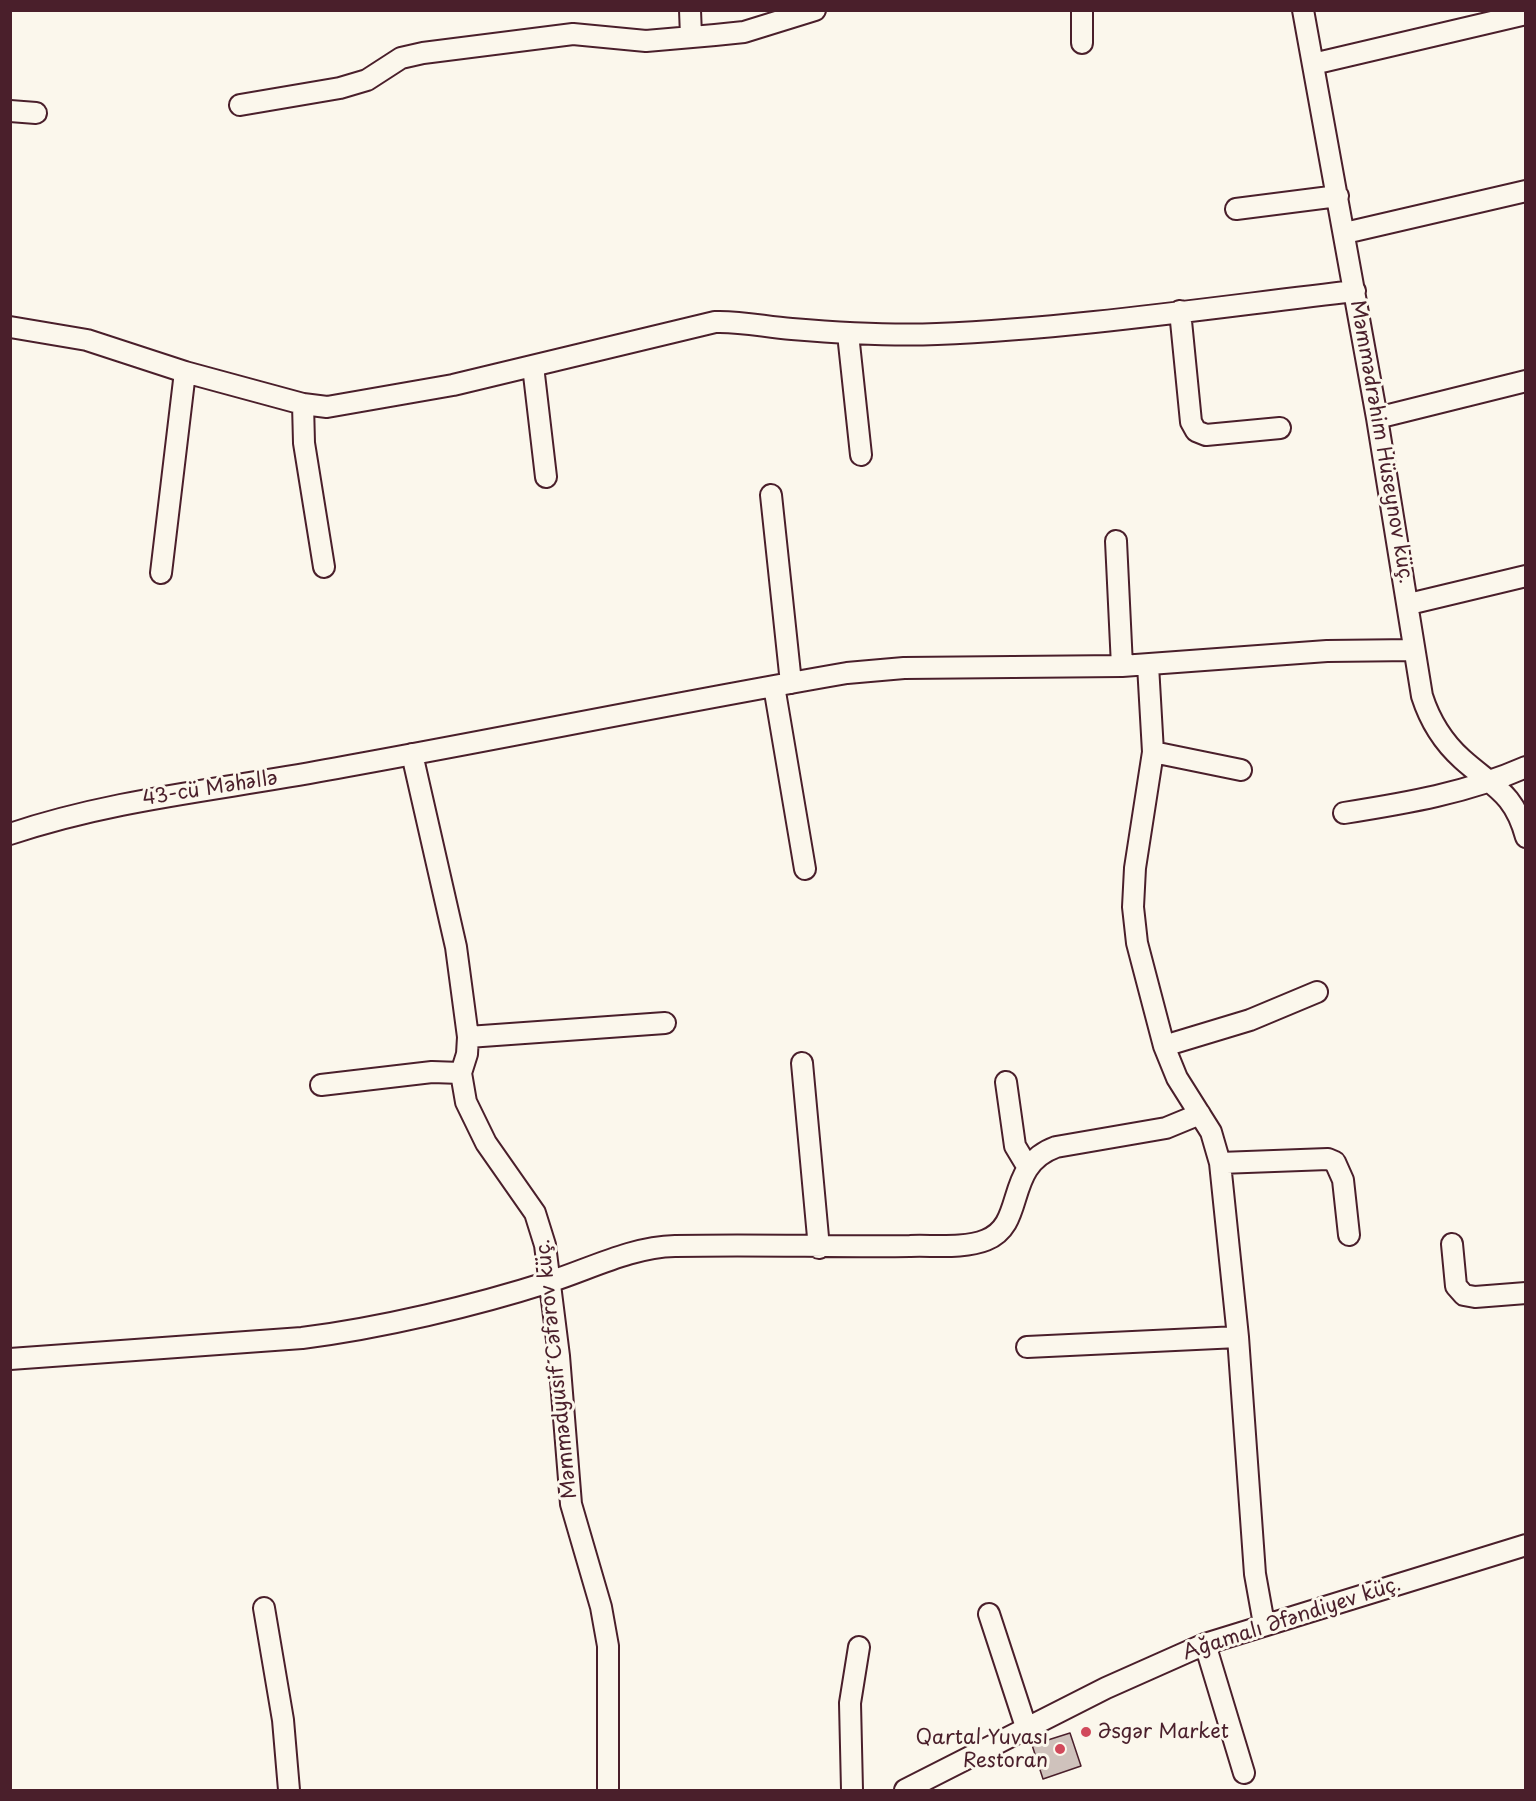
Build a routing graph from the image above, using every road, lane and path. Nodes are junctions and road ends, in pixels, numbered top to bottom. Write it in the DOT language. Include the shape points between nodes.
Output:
graph roads {
  1 [pos="690,10"];
  2 [pos="815,10"];
  3 [pos="1082,10"];
  4 [pos="1303,10"];
  5 [pos="1526,14"];
  6 [pos="691,36"];
  7 [pos="1082,43"];
  8 [pos="1312,64"];
  9 [pos="240,105"];
  10 [pos="10,111"];
  11 [pos="36,113"];
  12 [pos="1526,191"];
  13 [pos="1338,195"];
  14 [pos="1236,209"];
  15 [pos="1345,233"];
  16 [pos="1355,291"];
  17 [pos="1180,311"];
  18 [pos="10,327"];
  19 [pos="848,334"];
  20 [pos="532,366"];
  21 [pos="185,372"];
  22 [pos="1526,381"];
  23 [pos="303,404"];
  24 [pos="1377,418"];
  25 [pos="1280,428"];
  26 [pos="861,455"];
  27 [pos="546,477"];
  28 [pos="771,495"];
  29 [pos="1116,541"];
  30 [pos="324,567"];
  31 [pos="161,573"];
  32 [pos="1526,576"];
  33 [pos="1408,604"];
  34 [pos="1414,650"];
  35 [pos="1148,665"];
  36 [pos="1122,666"];
  37 [pos="782,684"];
  38 [pos="1153,752"];
  39 [pos="412,754"];
  40 [pos="1526,767"];
  41 [pos="1241,770"];
  42 [pos="1493,781"];
  43 [pos="1344,813"];
  44 [pos="10,834"];
  45 [pos="1526,837"];
  46 [pos="805,869"];
  47 [pos="1317,992"];
  48 [pos="665,1023"];
  49 [pos="468,1037"];
  50 [pos="1164,1046"];
  51 [pos="802,1063"];
  52 [pos="461,1073"];
  53 [pos="1006,1082"];
  54 [pos="321,1085"];
  55 [pos="1200,1113"];
  56 [pos="1220,1163"];
  57 [pos="1027,1166"];
  58 [pos="1349,1235"];
  59 [pos="1452,1244"];
  60 [pos="819,1248"];
  61 [pos="550,1282"];
  62 [pos="1526,1293"];
  63 [pos="1238,1337"];
  64 [pos="1028,1347"];
  65 [pos="10,1359"];
  66 [pos="1526,1545"];
  67 [pos="264,1608"];
  68 [pos="989,1614"];
  69 [pos="1264,1624"];
  70 [pos="1205,1644"];
  71 [pos="860,1647"];
  72 [pos="1027,1730"];
  73 [pos="1244,1773"];
  74 [pos="289,1791"];
  75 [pos="608,1791"];
  76 [pos="852,1791"];
  77 [pos="905,1791"];
  1 -- 6 [label="street"];
  2 -- 6 [label="street" via="744,32"];
  3 -- 7 [label="street"];
  4 -- 8 [label="street, Məmmədrəhim Hüseynov küç."];
  5 -- 8 [label="street"];
  6 -- 9 [label="street" via="646,41 573,34 423,53 401,58 367,80 340,88"];
  8 -- 13 [label="street, Məmmədrəhim Hüseynov küç."];
  10 -- 11 [label="street"];
  12 -- 15 [label="street"];
  13 -- 14 [label="street"];
  13 -- 15 [label="street, Məmmədrəhim Hüseynov küç."];
  15 -- 16 [label="street, Məmmədrəhim Hüseynov küç."];
  16 -- 17 [label="street"];
  16 -- 24 [label="street, Məmmədrəhim Hüseynov küç."];
  17 -- 19 [label="street" via="937,334"];
  17 -- 25 [label="street" via="1191,422 1196,431 1206,435"];
  18 -- 21 [label="street" via="87,340"];
  19 -- 20 [label="street" via="745,321 715,322"];
  19 -- 26 [label="street"];
  20 -- 23 [label="street" via="388,398 327,407"];
  20 -- 27 [label="street"];
  21 -- 23 [label="street"];
  21 -- 31 [label="street"];
  22 -- 24 [label="street"];
  23 -- 30 [label="street" via="304,443"];
  24 -- 33 [label="street, Məmmədrəhim Hüseynov küç."];
  28 -- 37 [label="street"];
  29 -- 36 [label="street"];
  32 -- 33 [label="street"];
  33 -- 34 [label="street, Məmmədrəhim Hüseynov küç."];
  34 -- 35 [label="street, 43-cü Məhəllə" via="1326,651"];
  34 -- 42 [label="street, Məmmədrəhim Hüseynov küç." via="1429,719 1462,759"];
  35 -- 36 [label="street, 43-cü Məhəllə"];
  35 -- 38 [label="street"];
  36 -- 37 [label="street, 43-cü Məhəllə" via="904,668"];
  37 -- 39 [label="street, 43-cü Məhəllə"];
  37 -- 46 [label="street"];
  38 -- 41 [label="street"];
  38 -- 50 [label="street" via="1135,868 1133,907 1137,943"];
  39 -- 44 [label="street, 43-cü Məhəllə" via="225,788 133,800"];
  39 -- 49 [label="street, Məmmədyusif Cəfərov küç." via="456,948"];
  40 -- 42 [label="street"];
  42 -- 43 [label="street" via="1427,800"];
  42 -- 45 [label="street, Məmmədrəhim Hüseynov küç." via="1512,803"];
  47 -- 50 [label="street" via="1250,1020"];
  48 -- 49 [label="street"];
  49 -- 52 [label="street, Məmmədyusif Cəfərov küç."];
  50 -- 55 [label="street" via="1177,1078"];
  51 -- 60 [label="street"];
  52 -- 54 [label="street" via="432,1072"];
  52 -- 61 [label="street, Məmmədyusif Cəfərov küç." via="466,1102 476,1124 542,1229"];
  53 -- 57 [label="street" via="1015,1146"];
  55 -- 56 [label="street" via="1211,1132"];
  55 -- 57 [label="street" via="1166,1128 1056,1147 1040,1153"];
  56 -- 58 [label="street" via="1328,1159 1335,1162 1343,1180"];
  56 -- 63 [label="street"];
  57 -- 60 [label="street" via="1010,1215 1001,1230 986,1240"];
  59 -- 62 [label="street" via="1456,1286 1464,1295"];
  60 -- 61 [label="street" via="655,1247"];
  61 -- 65 [label="street" via="349,1332"];
  61 -- 75 [label="street, Məmmədyusif Cəfərov küç." via="571,1504 601,1607 608,1646"];
  63 -- 64 [label="street"];
  63 -- 69 [label="street" via="1255,1574"];
  66 -- 69 [label="street, Ağamalı Əfəndiyev küç."];
  67 -- 74 [label="street" via="283,1720"];
  68 -- 72 [label="street"];
  69 -- 70 [label="street, Ağamalı Əfəndiyev küç."];
  70 -- 72 [label="street, Ağamalı Əfəndiyev küç." via="1153,1665"];
  70 -- 73 [label="street"];
  71 -- 76 [label="street" via="850,1703"];
  72 -- 77 [label="street, Ağamalı Əfəndiyev küç."];
}
